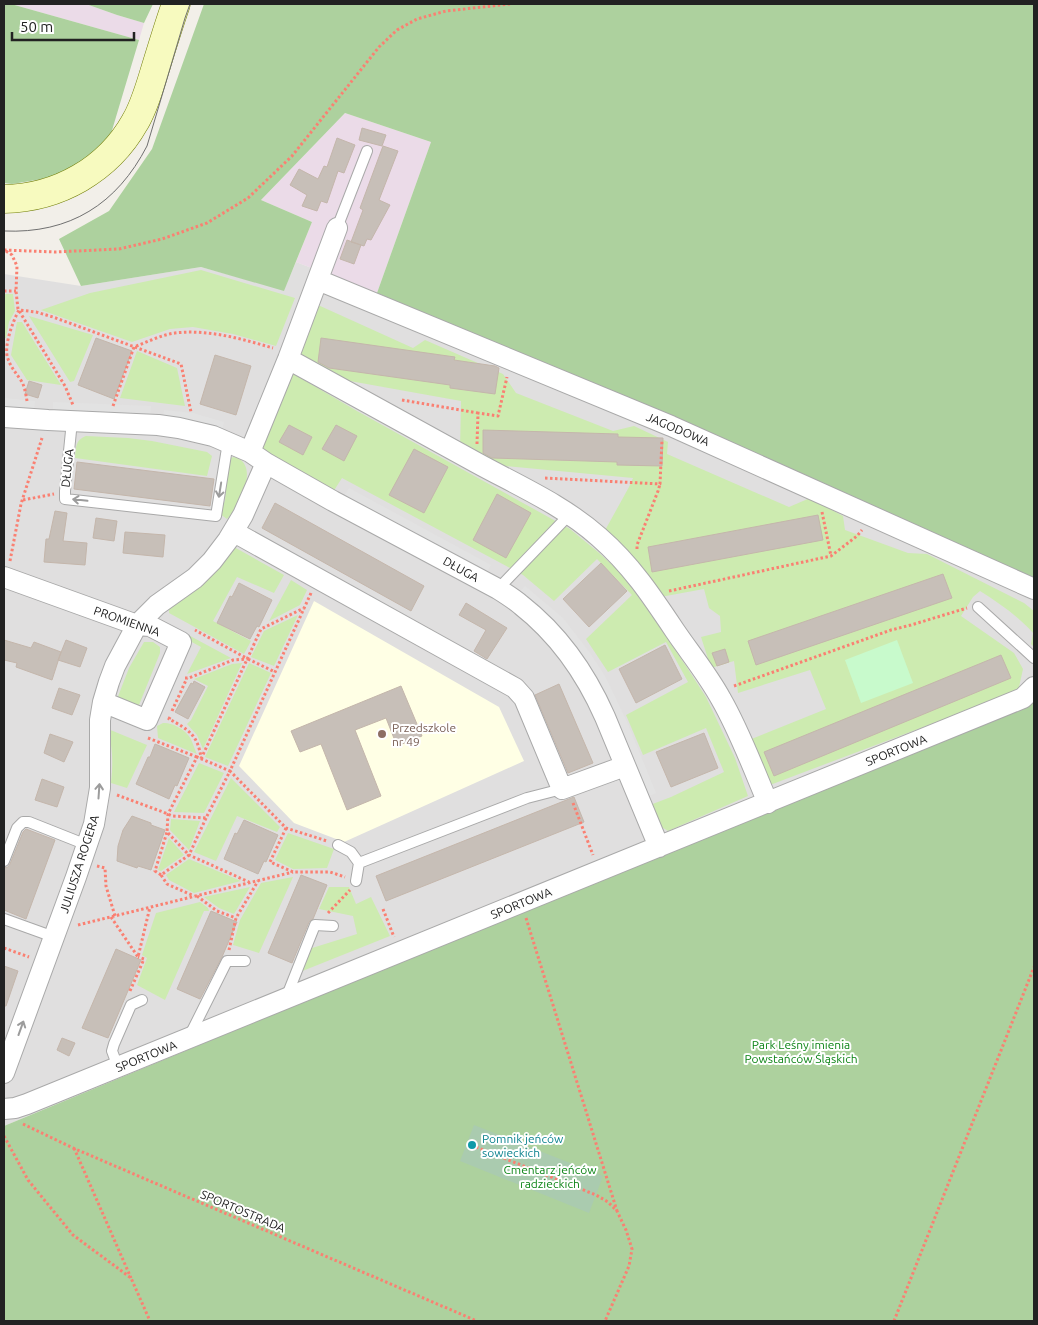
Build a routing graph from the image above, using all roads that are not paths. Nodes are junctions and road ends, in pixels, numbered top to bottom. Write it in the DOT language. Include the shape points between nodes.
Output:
graph roads {
  1 [pos="176,4"];
  2 [pos="367,151"];
  3 [pos="4,199"];
  4 [pos="337,228"];
  5 [pos="318,280"];
  6 [pos="289,356"];
  7 [pos="4,416"];
  8 [pos="76,421"];
  9 [pos="228,442"];
  10 [pos="258,458"];
  11 [pos="570,514"];
  12 [pos="234,532"];
  13 [pos="5,578"];
  14 [pos="498,589"];
  15 [pos="1034,589"];
  16 [pos="978,607"];
  17 [pos="137,625"];
  18 [pos="1034,658"];
  19 [pos="1034,688"];
  20 [pos="103,702"];
  21 [pos="625,766"];
  22 [pos="565,788"];
  23 [pos="768,802"];
  24 [pos="338,845"];
  25 [pos="659,847"];
  26 [pos="84,854"];
  27 [pos="4,861"];
  28 [pos="359,863"];
  29 [pos="356,881"];
  30 [pos="4,919"];
  31 [pos="333,926"];
  32 [pos="55,934"];
  33 [pos="245,961"];
  34 [pos="286,998"];
  35 [pos="142,1000"];
  36 [pos="188,1039"];
  37 [pos="118,1067"];
  38 [pos="4,1073"];
  39 [pos="10,1116"];
  1 -- 3 [label="main road" via="136,121 107,159 83,177 55,191"];
  2 -- 4 [label="lane"];
  4 -- 5 [label="street, JULIUSZA ROGERA"];
  5 -- 6 [label="street, JULIUSZA ROGERA"];
  5 -- 15 [label="street, JAGODOWA" via="663,422"];
  6 -- 10 [label="street, JULIUSZA ROGERA"];
  6 -- 11 [label="street"];
  7 -- 8 [label="street, DŁUGA"];
  8 -- 9 [label="street, DŁUGA" via="158,425 195,431"];
  9 -- 8 [label="lane, DŁUGA, one-way" via="216,516 65,499"];
  9 -- 10 [label="street, DŁUGA"];
  10 -- 12 [label="street, JULIUSZA ROGERA" via="244,515"];
  10 -- 14 [label="street, DŁUGA"];
  11 -- 14 [label="lane"];
  11 -- 23 [label="street" via="630,567 651,595 717,692"];
  12 -- 17 [label="street, JULIUSZA ROGERA" via="195,578"];
  12 -- 22 [label="street" via="515,688 524,698"];
  13 -- 17 [label="street, PROMIENNA"];
  14 -- 21 [label="street, DŁUGA" via="543,625 573,660 596,697"];
  16 -- 18 [label="lane"];
  17 -- 20 [label="street, JULIUSZA ROGERA" via="115,666"];
  17 -- 20 [label="street, PROMIENNA" via="150,626 182,642 178,674 147,720"];
  19 -- 23 [label="street, SPORTOWA" via="1023,698"];
  26 -- 20 [label="street, JULIUSZA ROGERA, one-way" via="94,824 100,788"];
  21 -- 22 [label="street"];
  21 -- 25 [label="street, DŁUGA"];
  22 -- 28 [label="lane" via="528,798"];
  23 -- 25 [label="street, SPORTOWA"];
  24 -- 28 [label="lane" via="351,852"];
  25 -- 34 [label="street, SPORTOWA"];
  26 -- 27 [label="lane" via="24,822 17,828"];
  26 -- 32 [label="street, JULIUSZA ROGERA"];
  28 -- 29 [label="lane"];
  30 -- 32 [label="lane"];
  31 -- 34 [label="lane" via="316,925"];
  38 -- 32 [label="street, JULIUSZA ROGERA, one-way"];
  33 -- 36 [label="lane" via="226,961"];
  34 -- 36 [label="street, SPORTOWA"];
  35 -- 37 [label="lane" via="131,1005 114,1044 112,1051"];
  36 -- 37 [label="street, SPORTOWA"];
  37 -- 39 [label="street, SPORTOWA" via="15,1108"];
}
